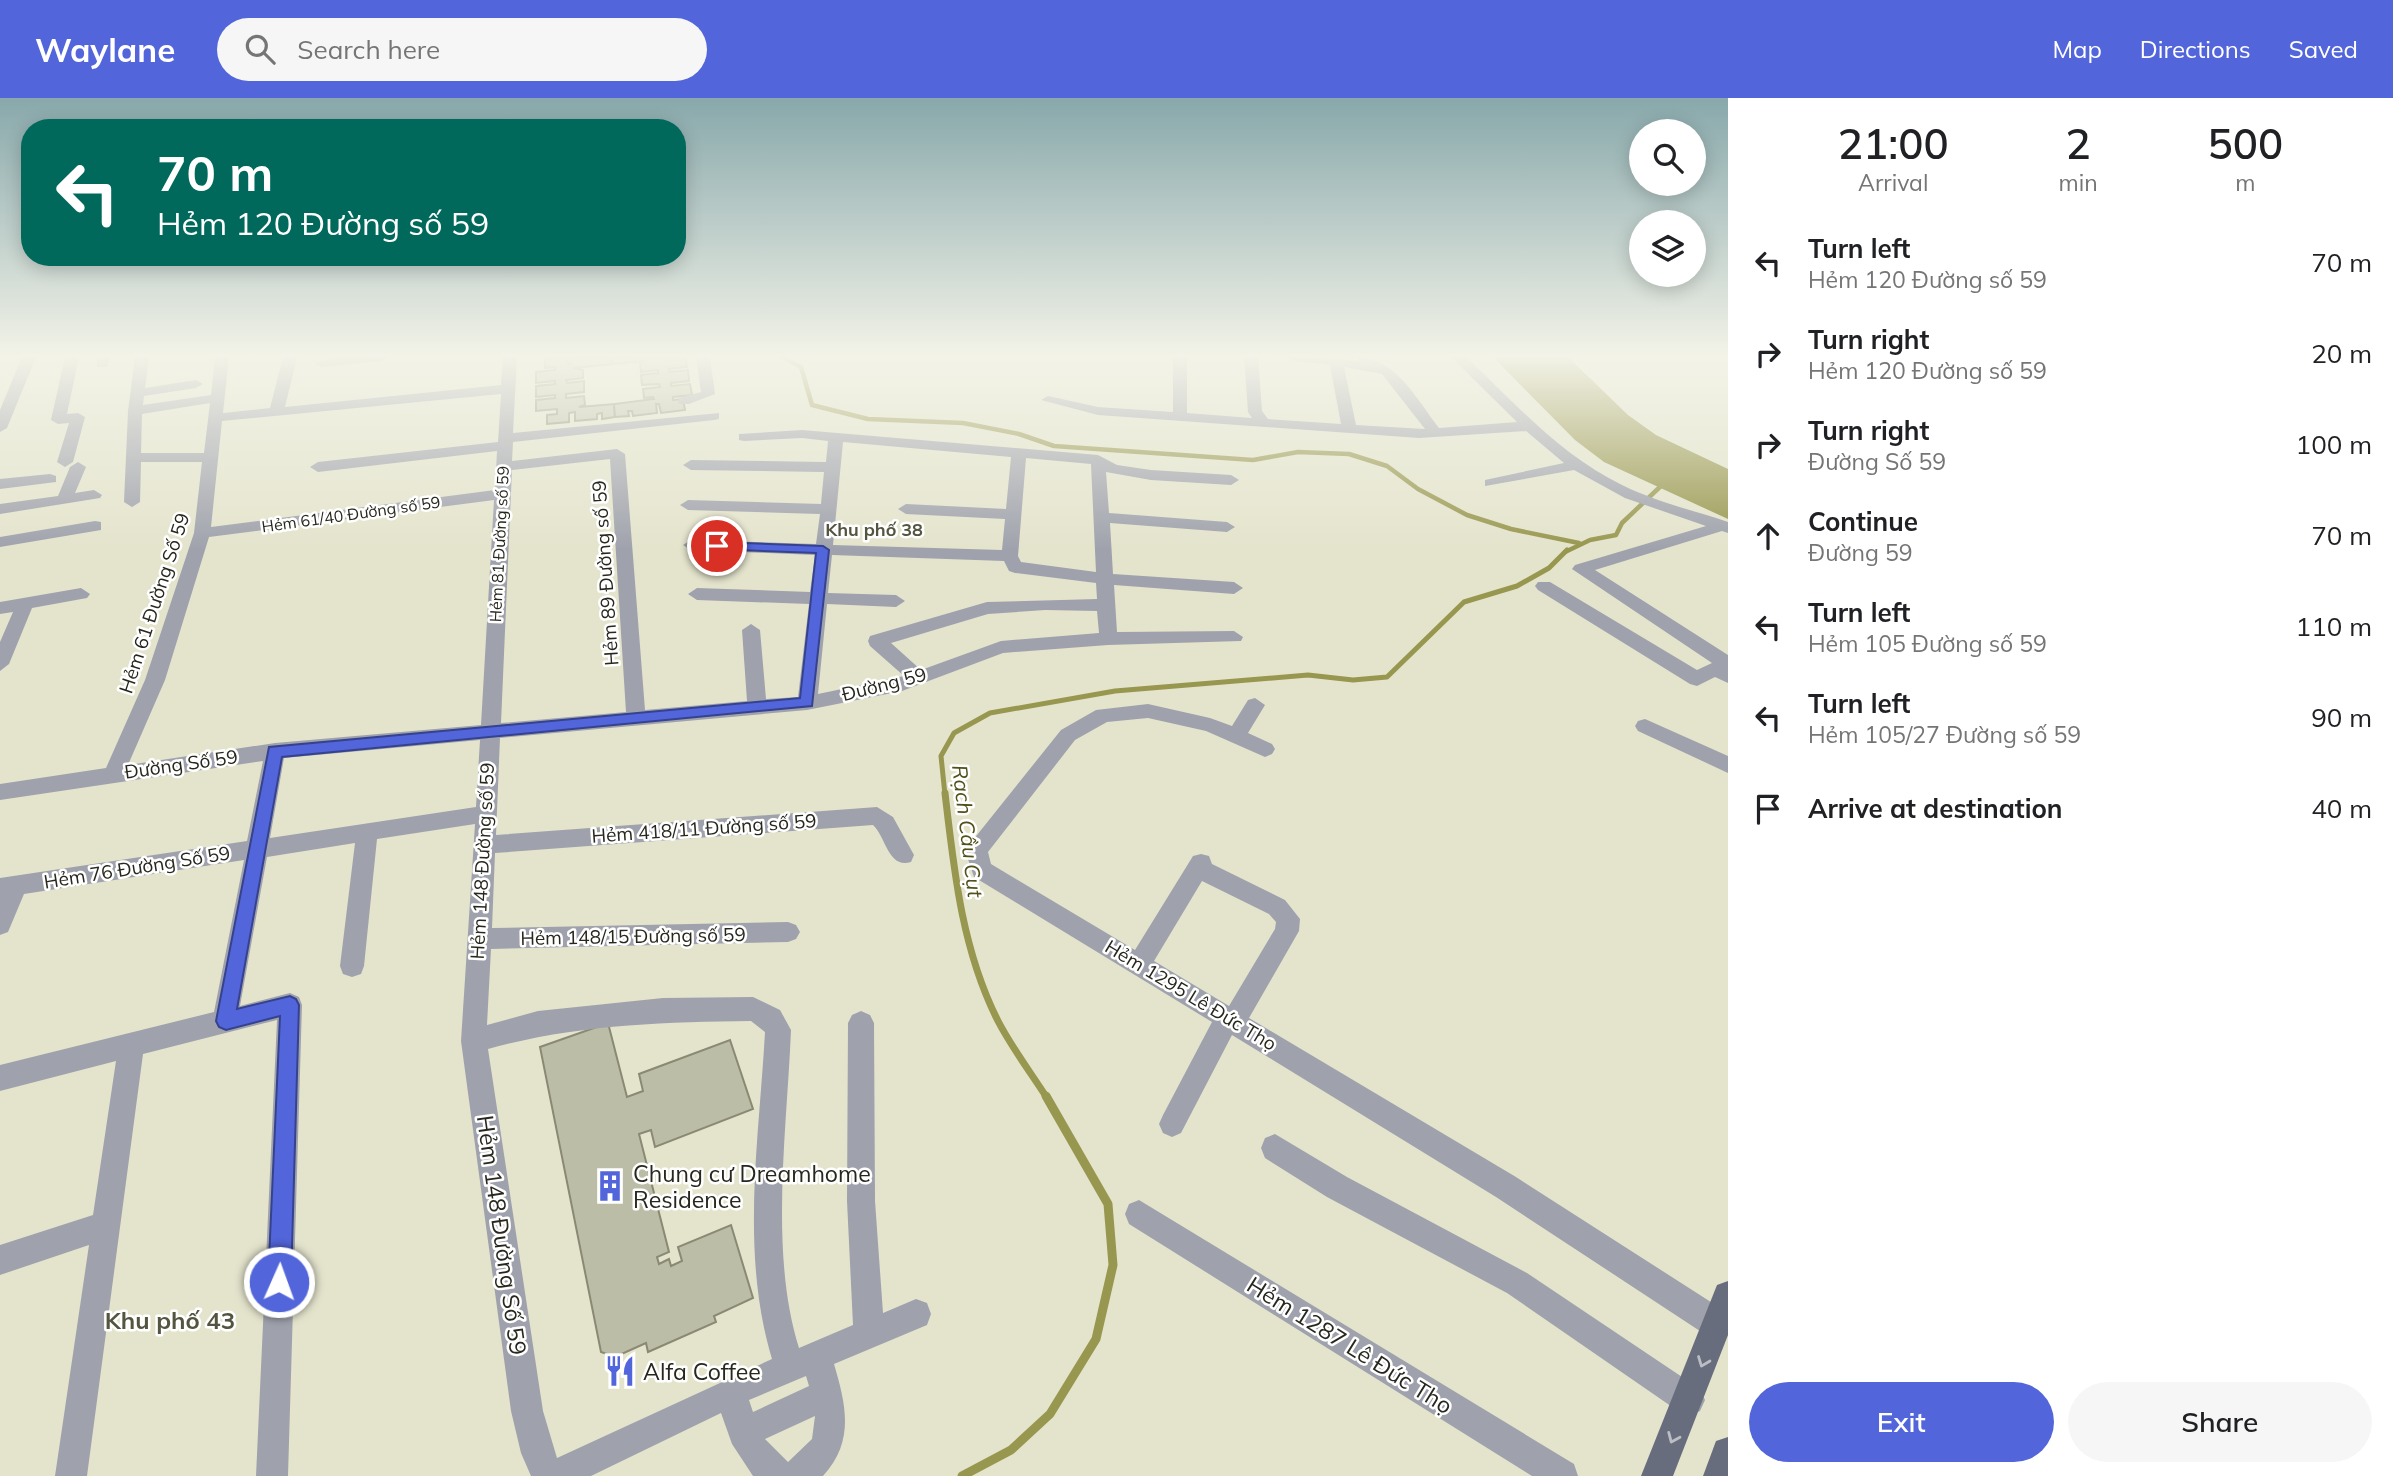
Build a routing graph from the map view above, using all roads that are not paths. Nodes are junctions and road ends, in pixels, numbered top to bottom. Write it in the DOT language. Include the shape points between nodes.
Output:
graph roads {
  1 [pos="77,421"];
  2 [pos="135,421"];
  3 [pos="213,421"];
  4 [pos="506,421"];
  5 [pos="671,421"];
  6 [pos="1253,421"];
  7 [pos="1348,421"];
  8 [pos="1425,421"];
  9 [pos="1525,421"];
  10 [pos="1263,422"];
  11 [pos="1530,426"];
  12 [pos="1349,429"];
  13 [pos="1436,434"];
  14 [pos="836,437"];
  15 [pos="744,438"];
  16 [pos="505,442"];
  17 [pos="1019,453"];
  18 [pos="211,457"];
  19 [pos="133,458"];
  20 [pos="1098,460"];
  21 [pos="691,465"];
  22 [pos="503,466"];
  23 [pos="1576,466"];
  24 [pos="318,467"];
  25 [pos="832,467"];
  26 [pos="50,479"];
  27 [pos="1231,480"];
  28 [pos="1491,483"];
  29 [pos="0,484"];
  30 [pos="501,494"];
  31 [pos="94,495"];
  32 [pos="64,500"];
  33 [pos="132,502"];
  34 [pos="688,505"];
  35 [pos="0,509"];
  36 [pos="827,509"];
  37 [pos="906,509"];
  38 [pos="1015,514"];
  39 [pos="1101,517"];
  40 [pos="95,526"];
  41 [pos="1227,527"];
  42 [pos="1725,527"];
  43 [pos="202,533"];
  44 [pos="0,542"];
  45 [pos="691,545"];
  46 [pos="823,550"];
  47 [pos="1010,556"];
  48 [pos="1105,579"];
  49 [pos="1544,586"];
  50 [pos="1234,588"];
  51 [pos="81,594"];
  52 [pos="697,594"];
  53 [pos="818,599"];
  54 [pos="896,601"];
  55 [pos="25,604"];
  56 [pos="1106,606"];
  57 [pos="0,608"];
  58 [pos="751,630"];
  59 [pos="1234,637"];
  60 [pos="1108,639"];
  61 [pos="2,656"];
  62 [pos="1725,668"];
  63 [pos="918,678"];
  64 [pos="807,703"];
  65 [pos="1255,705"];
  66 [pos="757,707"];
  67 [pos="636,718"];
  68 [pos="1645,726"];
  69 [pos="488,731"];
  70 [pos="1236,736"];
  71 [pos="1265,749"];
  72 [pos="275,751"];
  73 [pos="1728,765"];
  74 [pos="114,773"];
  75 [pos="0,792"];
  76 [pos="486,814"];
  77 [pos="367,832"];
  78 [pos="485,845"];
  79 [pos="258,849"];
  80 [pos="903,855"];
  81 [pos="8,887"];
  82 [pos="0,925"];
  83 [pos="788,932"];
  84 [pos="479,939"];
  85 [pos="1139,964"];
  86 [pos="352,966"];
  87 [pos="475,990"];
  88 [pos="1231,1019"];
  89 [pos="226,1021"];
  90 [pos="860,1023"];
  91 [pos="474,1041"];
  92 [pos="131,1045"];
  93 [pos="0,1078"];
  94 [pos="1172,1124"];
  95 [pos="1275,1148"];
  96 [pos="1139,1214"];
  97 [pos="106,1225"];
  98 [pos="0,1260"];
  99 [pos="916,1314"];
  100 [pos="1724,1317"];
  101 [pos="869,1334"];
  102 [pos="803,1362"];
  103 [pos="731,1392"];
  104 [pos="827,1394"];
  105 [pos="1689,1399"];
  106 [pos="743,1433"];
  107 [pos="1728,1452"];
  108 [pos="71,1476"];
  109 [pos="272,1476"];
  110 [pos="549,1476"];
  111 [pos="555,1476"];
  112 [pos="780,1476"];
  113 [pos="796,1476"];
  114 [pos="1562,1476"];
  115 [pos="1657,1476"];
  116 [pos="1719,1476"];
  1 -- 32 [label="street"];
  2 -- 19 [label="street"];
  3 -- 18 [label="street, Hẻm 61 Đường Số 59"];
  4 -- 16 [label="street, Hẻm 81 Đường số 59"];
  5 -- 16 [label="street"];
  6 -- 10 [label="street"];
  7 -- 12 [label="street"];
  8 -- 13 [label="street"];
  9 -- 11 [label="street"];
  10 -- 12 [label="street"];
  11 -- 13 [label="street"];
  11 -- 23 [label="street"];
  12 -- 13 [label="street"];
  14 -- 15 [label="street"];
  14 -- 17 [label="street"];
  14 -- 25 [label="street"];
  16 -- 22 [label="street, Hẻm 81 Đường số 59"];
  16 -- 24 [label="street"];
  17 -- 20 [label="street"];
  17 -- 38 [label="street"];
  18 -- 19 [label="street"];
  18 -- 43 [label="street, Hẻm 61 Đường Số 59"];
  19 -- 33 [label="street"];
  20 -- 27 [label="street" via="1113,469 1138,473"];
  20 -- 39 [label="street"];
  21 -- 25 [label="street"];
  22 -- 30 [label="street, Hẻm 81 Đường số 59"];
  22 -- 67 [label="street, Hẻm 89 Đường số 59" via="617,454"];
  23 -- 28 [label="street"];
  23 -- 42 [label="street" via="1617,489"];
  25 -- 36 [label="street"];
  26 -- 29 [label="street"];
  30 -- 43 [label="street, Hẻm 61/40 Đường số 59"];
  30 -- 69 [label="street, Hẻm 81 Đường số 59"];
  31 -- 32 [label="street"];
  32 -- 35 [label="street"];
  34 -- 36 [label="street"];
  36 -- 46 [label="street"];
  37 -- 38 [label="street"];
  38 -- 47 [label="street"];
  39 -- 41 [label="street"];
  39 -- 48 [label="street"];
  40 -- 44 [label="street"];
  42 -- 62 [label="street" via="1581,569"];
  43 -- 74 [label="street, Hẻm 61 Đường Số 59" via="155,680"];
  45 -- 46 [label="street"];
  46 -- 47 [label="street"];
  46 -- 53 [label="street"];
  47 -- 48 [label="street" via="1015,567"];
  48 -- 50 [label="street"];
  48 -- 56 [label="street"];
  49 -- 62 [label="street" via="1697,679"];
  51 -- 55 [label="street"];
  52 -- 53 [label="street"];
  53 -- 54 [label="street"];
  53 -- 64 [label="street"];
  55 -- 57 [label="street"];
  55 -- 61 [label="street"];
  56 -- 60 [label="street"];
  56 -- 63 [label="street" via="986,608 877,641"];
  58 -- 66 [label="street"];
  59 -- 60 [label="street, Đường 59"];
  60 -- 63 [label="street, Đường 59" via="1001,647"];
  63 -- 64 [label="street, Đường 59"];
  64 -- 66 [label="street, Đường 59"];
  65 -- 70 [label="street"];
  66 -- 67 [label="street, Đường 59"];
  67 -- 69 [label="street, Đường 59"];
  68 -- 73 [label="street"];
  69 -- 72 [label="street, Đường Số 59"];
  69 -- 76 [label="street, Hẻm 148 Đường số 59"];
  70 -- 71 [label="street, Hẻm 1295 Lê Đức Thọ"];
  70 -- 85 [label="street, Hẻm 1295 Lê Đức Thọ" via="1148,711 1103,715 1068,735 976,850 982,870"];
  72 -- 74 [label="street, Đường Số 59"];
  72 -- 79 [label="street"];
  74 -- 75 [label="street, Đường Số 59"];
  76 -- 77 [label="street, Hẻm 76 Đường Số 59"];
  76 -- 78 [label="street, Hẻm 148 Đường số 59"];
  77 -- 79 [label="street, Hẻm 76 Đường Số 59"];
  77 -- 86 [label="street"];
  78 -- 80 [label="street, Hẻm 418/11 Đường số 59" via="877,817"];
  78 -- 84 [label="street, Hẻm 148 Đường số 59"];
  79 -- 81 [label="street, Hẻm 76 Đường Số 59"];
  79 -- 89 [label="street"];
  81 -- 82 [label="street, Hẻm 76 Đường Số 59"];
  83 -- 84 [label="street, Hẻm 148/15 Đường số 59"];
  84 -- 87 [label="street, Hẻm 148 Đường số 59"];
  85 -- 88 [label="street, Hẻm 1295 Lê Đức Thọ"];
  85 -- 88 [label="street" via="1199,866 1277,907 1288,919 1287,931"];
  87 -- 91 [label="street, Hẻm 148 Đường Số 59"];
  88 -- 94 [label="street"];
  88 -- 100 [label="street, Hẻm 1295 Lê Đức Thọ"];
  89 -- 92 [label="street"];
  89 -- 109 [label="street" via="290,1005"];
  90 -- 101 [label="street" via="861,1201"];
  91 -- 102 [label="street" via="538,1023 663,1010 753,1009 771,1018 778,1030 767,1256 776,1322"];
  91 -- 110 [label="street, Hẻm 148 Đường Số 59" via="527,1411 537,1453"];
  92 -- 93 [label="street"];
  92 -- 97 [label="street"];
  95 -- 105 [label="street" via="1337,1187 1517,1283"];
  96 -- 114 [label="street, Hẻm 1287 Lê Đức Thọ"];
  97 -- 98 [label="street"];
  97 -- 108 [label="street"];
  99 -- 101 [label="street"];
  100 -- 105 [label="main road, one-way"];
  101 -- 102 [label="street"];
  102 -- 103 [label="street"];
  102 -- 104 [label="street"];
  103 -- 106 [label="street"];
  103 -- 111 [label="street"];
  104 -- 106 [label="street"];
  104 -- 113 [label="street" via="832,1425 828,1449"];
  105 -- 115 [label="main road, one-way"];
  106 -- 112 [label="street" via="762,1466"];
  107 -- 116 [label="main road"];
}
